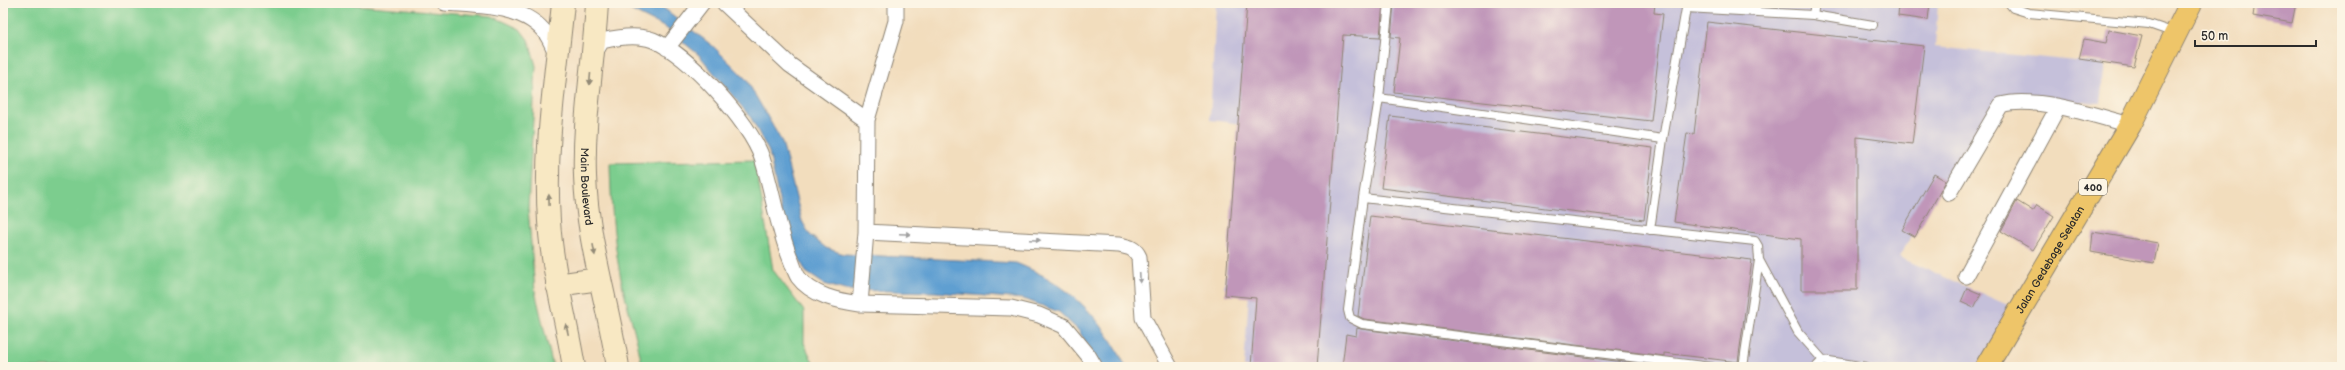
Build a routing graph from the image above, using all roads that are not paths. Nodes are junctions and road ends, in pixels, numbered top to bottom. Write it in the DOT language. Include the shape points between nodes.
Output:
graph roads {
  1 [pos="445,3"];
  2 [pos="597,3"];
  3 [pos="724,3"];
  4 [pos="896,3"];
  5 [pos="1389,3"];
  6 [pos="1815,3"];
  7 [pos="2009,3"];
  8 [pos="2191,3"];
  9 [pos="700,5"];
  10 [pos="1686,6"];
  11 [pos="1709,7"];
  12 [pos="562,13"];
  13 [pos="1813,16"];
  14 [pos="1873,25"];
  15 [pos="2175,33"];
  16 [pos="671,43"];
  17 [pos="557,56"];
  18 [pos="592,57"];
  19 [pos="1379,98"];
  20 [pos="2058,107"];
  21 [pos="865,117"];
  22 [pos="2130,125"];
  23 [pos="1663,139"];
  24 [pos="1949,193"];
  25 [pos="1363,198"];
  26 [pos="1650,230"];
  27 [pos="866,232"];
  28 [pos="1759,260"];
  29 [pos="1966,276"];
  30 [pos="599,279"];
  31 [pos="557,285"];
  32 [pos="861,299"];
  33 [pos="1823,360"];
  34 [pos="574,367"];
  35 [pos="618,367"];
  36 [pos="1095,367"];
  37 [pos="1170,367"];
  38 [pos="1711,367"];
  39 [pos="1743,367"];
  40 [pos="1816,367"];
  41 [pos="1866,367"];
  42 [pos="1986,367"];
  1 -- 17 [label="street" via="503,9 528,17 547,35"];
  2 -- 18 [label="main road, Main Boulevard"];
  3 -- 21 [label="street" via="790,65"];
  4 -- 21 [label="street" via="896,21"];
  5 -- 19 [label="lane"];
  6 -- 13 [label="lane"];
  7 -- 15 [label="lane" via="2013,8 2029,13 2149,24"];
  8 -- 15 [label="main road, Jalan Gedebage Selatan / 400"];
  9 -- 16 [label="street"];
  10 -- 11 [label="lane"];
  10 -- 23 [label="lane"];
  11 -- 13 [label="lane"];
  12 -- 17 [label="main road"];
  13 -- 14 [label="lane"];
  15 -- 22 [label="main road, Jalan Gedebage Selatan / 400"];
  16 -- 18 [label="street" via="620,36 602,41"];
  16 -- 32 [label="street" via="728,104 748,130 762,157 782,240 798,277 817,293 841,301"];
  31 -- 17 [label="main road, one-way" via="549,221 548,138"];
  18 -- 30 [label="main road, Main Boulevard, one-way" via="585,176"];
  19 -- 23 [label="lane"];
  19 -- 25 [label="lane"];
  20 -- 22 [label="street"];
  20 -- 24 [label="street" via="2011,102 2001,105"];
  20 -- 29 [label="street"];
  21 -- 27 [label="street"];
  22 -- 42 [label="main road, Jalan Gedebage Selatan / 400"];
  23 -- 26 [label="lane"];
  25 -- 26 [label="lane"];
  25 -- 38 [label="lane" via="1348,310 1350,318 1362,324"];
  26 -- 28 [label="lane" via="1755,241"];
  27 -- 32 [label="street"];
  27 -- 37 [label="street, one-way" via="1120,245 1131,248 1137,251 1139,257 1144,318"];
  28 -- 33 [label="lane" via="1798,332"];
  28 -- 39 [label="lane"];
  30 -- 31 [label="main road"];
  30 -- 35 [label="main road, Main Boulevard"];
  34 -- 31 [label="main road, one-way"];
  32 -- 36 [label="street" via="1011,308 1039,315 1064,326"];
  33 -- 40 [label="lane"];
  33 -- 41 [label="lane"];
}
